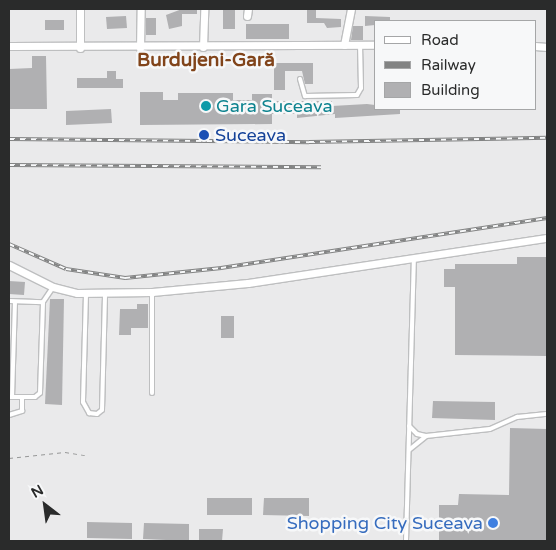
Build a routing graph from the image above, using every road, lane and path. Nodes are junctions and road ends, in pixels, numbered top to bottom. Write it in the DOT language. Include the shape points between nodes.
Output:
graph roads {
  1 [pos="80,9"];
  2 [pos="141,9"];
  3 [pos="204,9"];
  4 [pos="351,9"];
  5 [pos="344,45"];
  6 [pos="360,45"];
  7 [pos="374,45"];
  8 [pos="9,46"];
  9 [pos="203,47"];
  10 [pos="80,48"];
  11 [pos="140,48"];
  12 [pos="300,79"];
  13 [pos="547,238"];
  14 [pos="414,256"];
  15 [pos="9,265"];
  16 [pos="53,287"];
  17 [pos="152,292"];
  18 [pos="86,294"];
  19 [pos="105,294"];
  20 [pos="9,302"];
  21 [pos="15,302"];
  22 [pos="43,302"];
  23 [pos="152,393"];
  24 [pos="10,397"];
  25 [pos="22,398"];
  26 [pos="547,414"];
  27 [pos="9,416"];
  28 [pos="409,426"];
  29 [pos="426,436"];
  30 [pos="408,451"];
  31 [pos="85,455"];
  32 [pos="9,458"];
  33 [pos="406,541"];
  1 -- 10 [label="street"];
  2 -- 11 [label="street"];
  3 -- 9 [label="street"];
  4 -- 5 [label="street"];
  5 -- 6 [label="street"];
  5 -- 9 [label="street"];
  6 -- 7 [label="street"];
  6 -- 12 [label="lane" via="361,88 357,95 305,96"];
  8 -- 10 [label="street"];
  9 -- 11 [label="street"];
  10 -- 11 [label="street"];
  13 -- 14 [label="street"];
  14 -- 17 [label="street" via="248,283"];
  14 -- 28 [label="lane"];
  15 -- 16 [label="street"];
  16 -- 18 [label="street"];
  16 -- 22 [label="lane"];
  17 -- 19 [label="street"];
  17 -- 23 [label="lane"];
  18 -- 19 [label="street"];
  18 -- 19 [label="lane" via="83,402 89,413 97,414 102,410"];
  20 -- 21 [label="lane"];
  21 -- 22 [label="lane"];
  21 -- 24 [label="lane"];
  22 -- 25 [label="lane" via="40,393 35,397"];
  24 -- 25 [label="lane"];
  25 -- 27 [label="lane" via="22,411"];
  26 -- 29 [label="lane" via="517,417 490,429"];
  28 -- 29 [label="lane" via="417,434"];
  28 -- 30 [label="lane"];
  29 -- 30 [label="lane"];
  30 -- 33 [label="lane"];
  31 -- 32 [label="path" via="65,452"];
}
